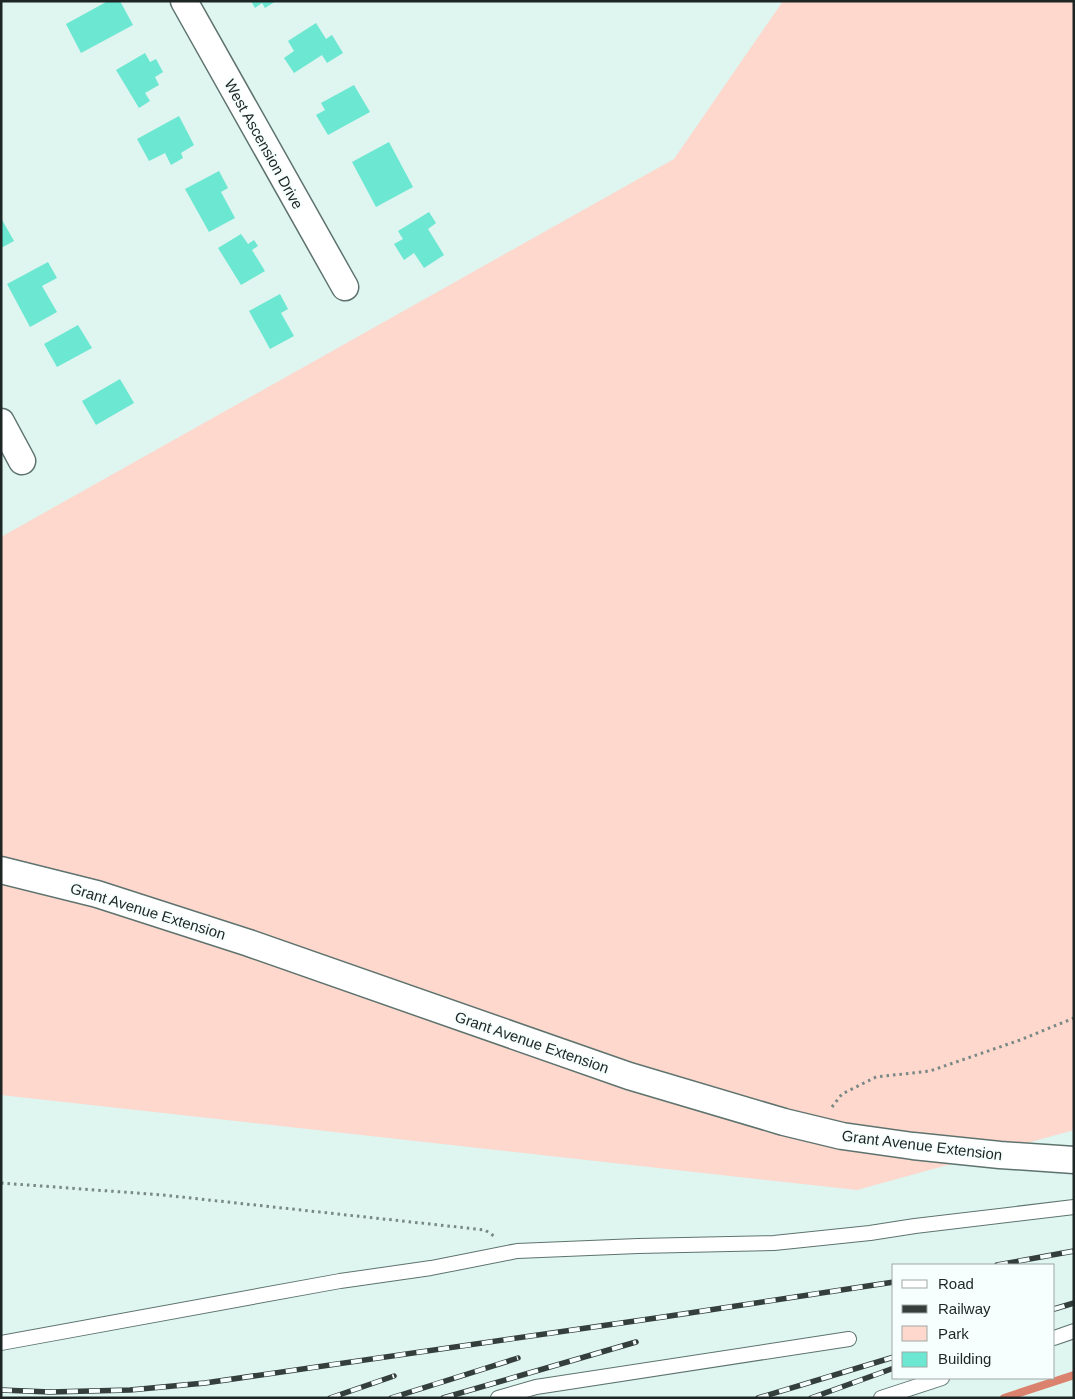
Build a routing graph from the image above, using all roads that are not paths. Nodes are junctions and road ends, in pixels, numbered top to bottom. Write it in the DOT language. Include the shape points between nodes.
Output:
graph roads {
  1 [pos="184,1"];
  2 [pos="345,287"];
  3 [pos="1,422"];
  4 [pos="22,461"];
  5 [pos="1,870"];
  6 [pos="1074,1160"];
  7 [pos="1074,1207"];
  8 [pos="1074,1331"];
  9 [pos="1055,1338"];
  10 [pos="849,1339"];
  11 [pos="1,1343"];
  12 [pos="939,1379"];
  13 [pos="498,1398"];
  14 [pos="881,1398"];
  1 -- 2 [label="street, West Ascension Drive"];
  3 -- 4 [label="street"];
  5 -- 6 [label="street, Grant Avenue Extension" via="96,894 249,943 629,1076 784,1122 842,1136 913,1146"];
  7 -- 11 [label="lane" via="870,1234 774,1242 517,1251"];
  8 -- 9 [label="lane"];
  10 -- 13 [label="lane" via="536,1387"];
  12 -- 14 [label="lane"];
}
